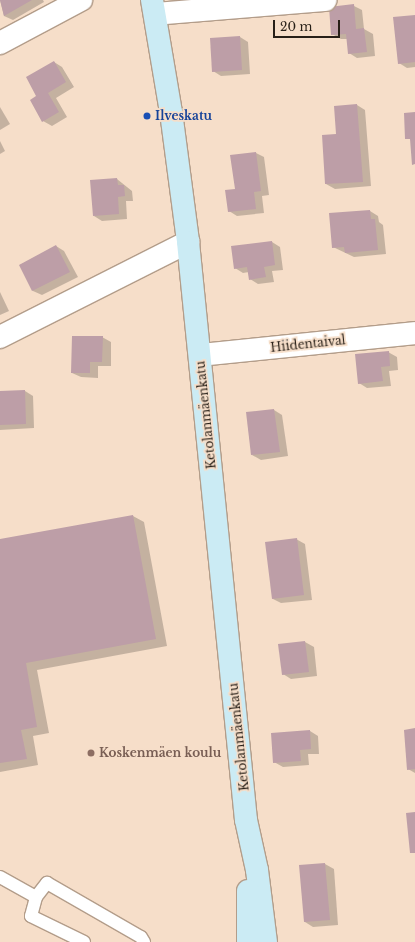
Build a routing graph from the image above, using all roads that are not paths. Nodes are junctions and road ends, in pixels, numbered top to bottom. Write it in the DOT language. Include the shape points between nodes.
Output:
graph roads {
  1 [pos="81,0"];
  2 [pos="325,0"];
  3 [pos="154,7"];
  4 [pos="0,43"];
  5 [pos="188,242"];
  6 [pos="415,333"];
  7 [pos="0,337"];
  8 [pos="200,355"];
  9 [pos="248,832"];
  10 [pos="0,877"];
  11 [pos="36,897"];
  12 [pos="84,942"];
  13 [pos="144,942"];
  14 [pos="248,942"];
  15 [pos="266,942"];
  1 -- 4 [label="street"];
  2 -- 3 [label="street"];
  3 -- 5 [label="main road, Ketolanmäenkatu"];
  5 -- 7 [label="street"];
  5 -- 8 [label="main road, Ketolanmäenkatu"];
  6 -- 8 [label="street, Hiidentaival"];
  8 -- 9 [label="main road, Ketolanmäenkatu"];
  9 -- 14 [label="main road, Ketolanmäenkatu"];
  9 -- 15 [label="main road, Ketolanmäenkatu" via="257,870"];
  10 -- 11 [label="lane"];
  11 -- 12 [label="lane" via="31,916"];
  11 -- 13 [label="lane" via="47,883 141,937"];
}
